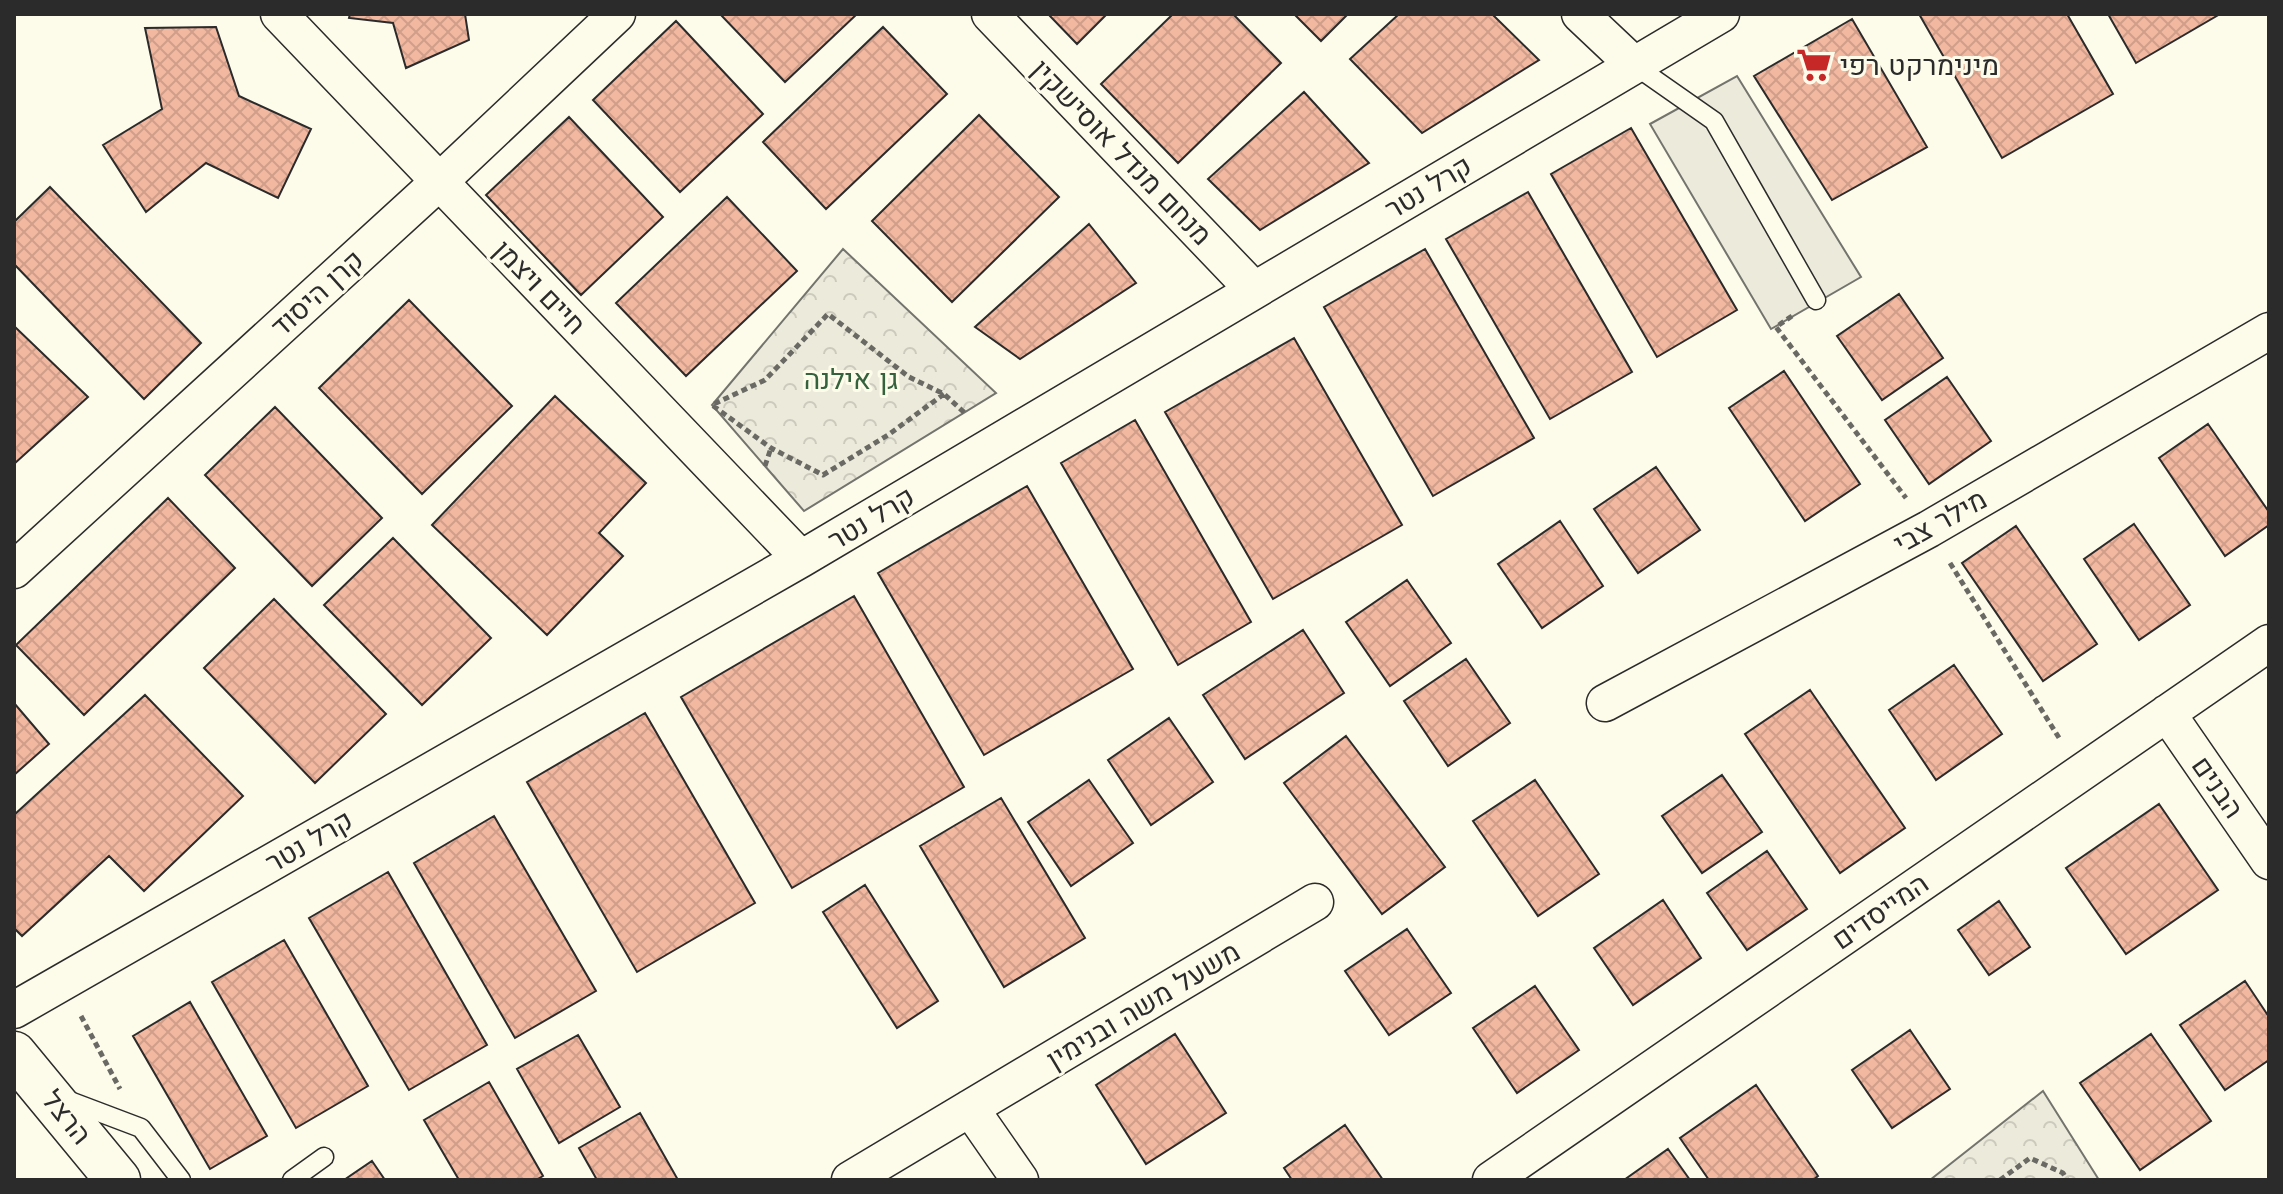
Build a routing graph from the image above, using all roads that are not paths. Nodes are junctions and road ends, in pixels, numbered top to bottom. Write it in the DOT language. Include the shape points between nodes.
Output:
graph roads {
  1 [pos="279,14"];
  2 [pos="617,14"];
  3 [pos="990,14"];
  4 [pos="1580,14"];
  5 [pos="1721,14"];
  6 [pos="1634,65"];
  7 [pos="440,181"];
  8 [pos="1254,290"];
  9 [pos="1816,300"];
  10 [pos="2269,331"];
  11 [pos="801,559"];
  12 [pos="14,570"];
  13 [pos="2269,643"];
  14 [pos="1605,703"];
  15 [pos="2167,713"];
  16 [pos="2269,861"];
  17 [pos="1315,902"];
  18 [pos="14,1010"];
  19 [pos="14,1054"];
  20 [pos="48,1093"];
  21 [pos="970,1108"];
  22 [pos="324,1157"];
  23 [pos="118,1180"];
  24 [pos="181,1180"];
  25 [pos="292,1180"];
  26 [pos="850,1180"];
  27 [pos="1020,1180"];
  28 [pos="1491,1180"];
  1 -- 7 [label="street, חיים ויצמן"];
  2 -- 7 [label="street, קרן היסוד"];
  3 -- 8 [label="street, מנחם מנדל אוסישקין"];
  4 -- 6 [label="street"];
  5 -- 6 [label="street, קרל נטר"];
  6 -- 8 [label="street, קרל נטר"];
  6 -- 9 [label="lane" via="1714,121"];
  7 -- 11 [label="street, חיים ויצמן"];
  7 -- 12 [label="street, קרן היסוד"];
  8 -- 11 [label="street, קרל נטר"];
  10 -- 14 [label="street, מילר צבי" via="1929,529"];
  11 -- 18 [label="street, קרל נטר"];
  13 -- 15 [label="street, המייסדים"];
  15 -- 16 [label="street, הבנים"];
  15 -- 28 [label="street, המייסדים"];
  17 -- 21 [label="street, משעל משה ובנימין"];
  19 -- 20 [label="main road, הרצל"];
  20 -- 23 [label="main road, הרצל"];
  20 -- 24 [label="lane" via="141,1128"];
  21 -- 26 [label="street, משעל משה ובנימין"];
  21 -- 27 [label="street"];
  22 -- 25 [label="lane"];
}
